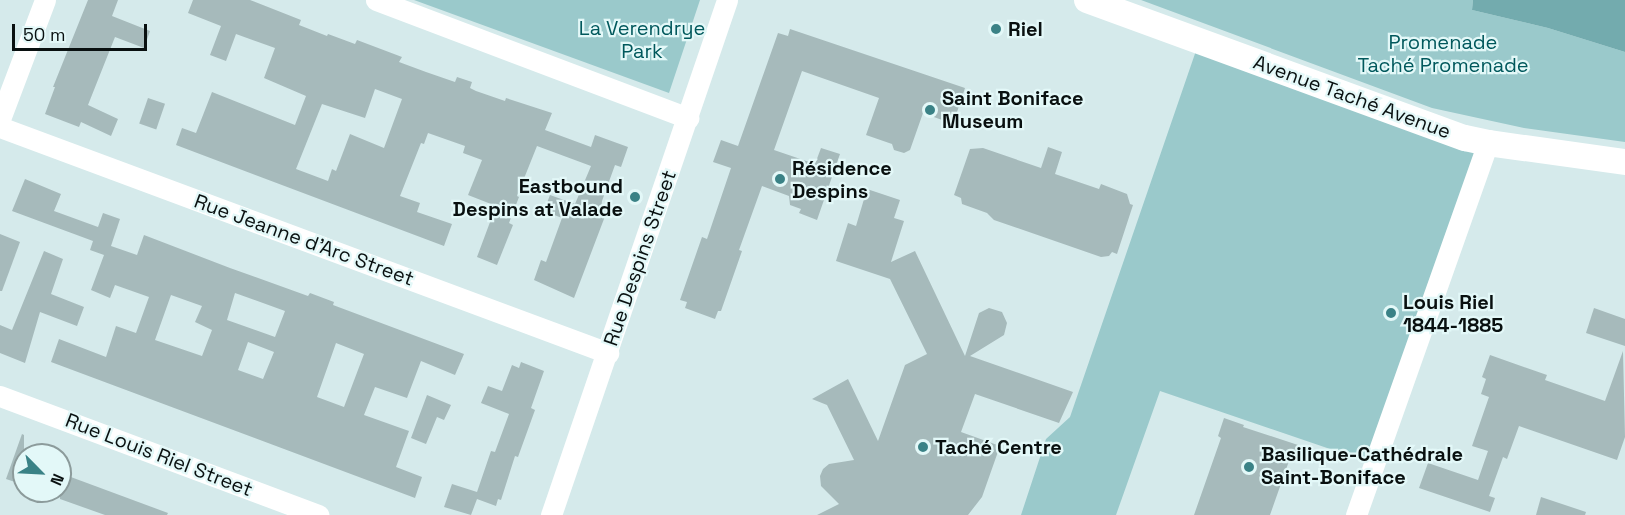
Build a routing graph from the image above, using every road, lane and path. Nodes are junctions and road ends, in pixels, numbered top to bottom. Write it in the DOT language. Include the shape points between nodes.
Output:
graph roads {
  1 [pos="45,0"];
  2 [pos="376,0"];
  3 [pos="727,0"];
  4 [pos="1087,0"];
  5 [pos="688,118"];
  6 [pos="0,119"];
  7 [pos="0,127"];
  8 [pos="1488,143"];
  9 [pos="1625,162"];
  10 [pos="608,353"];
  11 [pos="0,396"];
  12 [pos="318,515"];
  13 [pos="551,515"];
  14 [pos="1356,515"];
  1 -- 6 [label="street"];
  2 -- 5 [label="street"];
  3 -- 5 [label="street, Rue Despins Street"];
  4 -- 8 [label="street, Avenue Taché Avenue" via="1376,107"];
  5 -- 10 [label="street, Rue Despins Street"];
  7 -- 10 [label="street, Rue Jeanne d'Arc Street"];
  8 -- 9 [label="street, Avenue Taché Avenue"];
  8 -- 14 [label="street"];
  10 -- 13 [label="street, Rue Despins Street"];
  11 -- 12 [label="street, Rue Louis Riel Street"];
}
